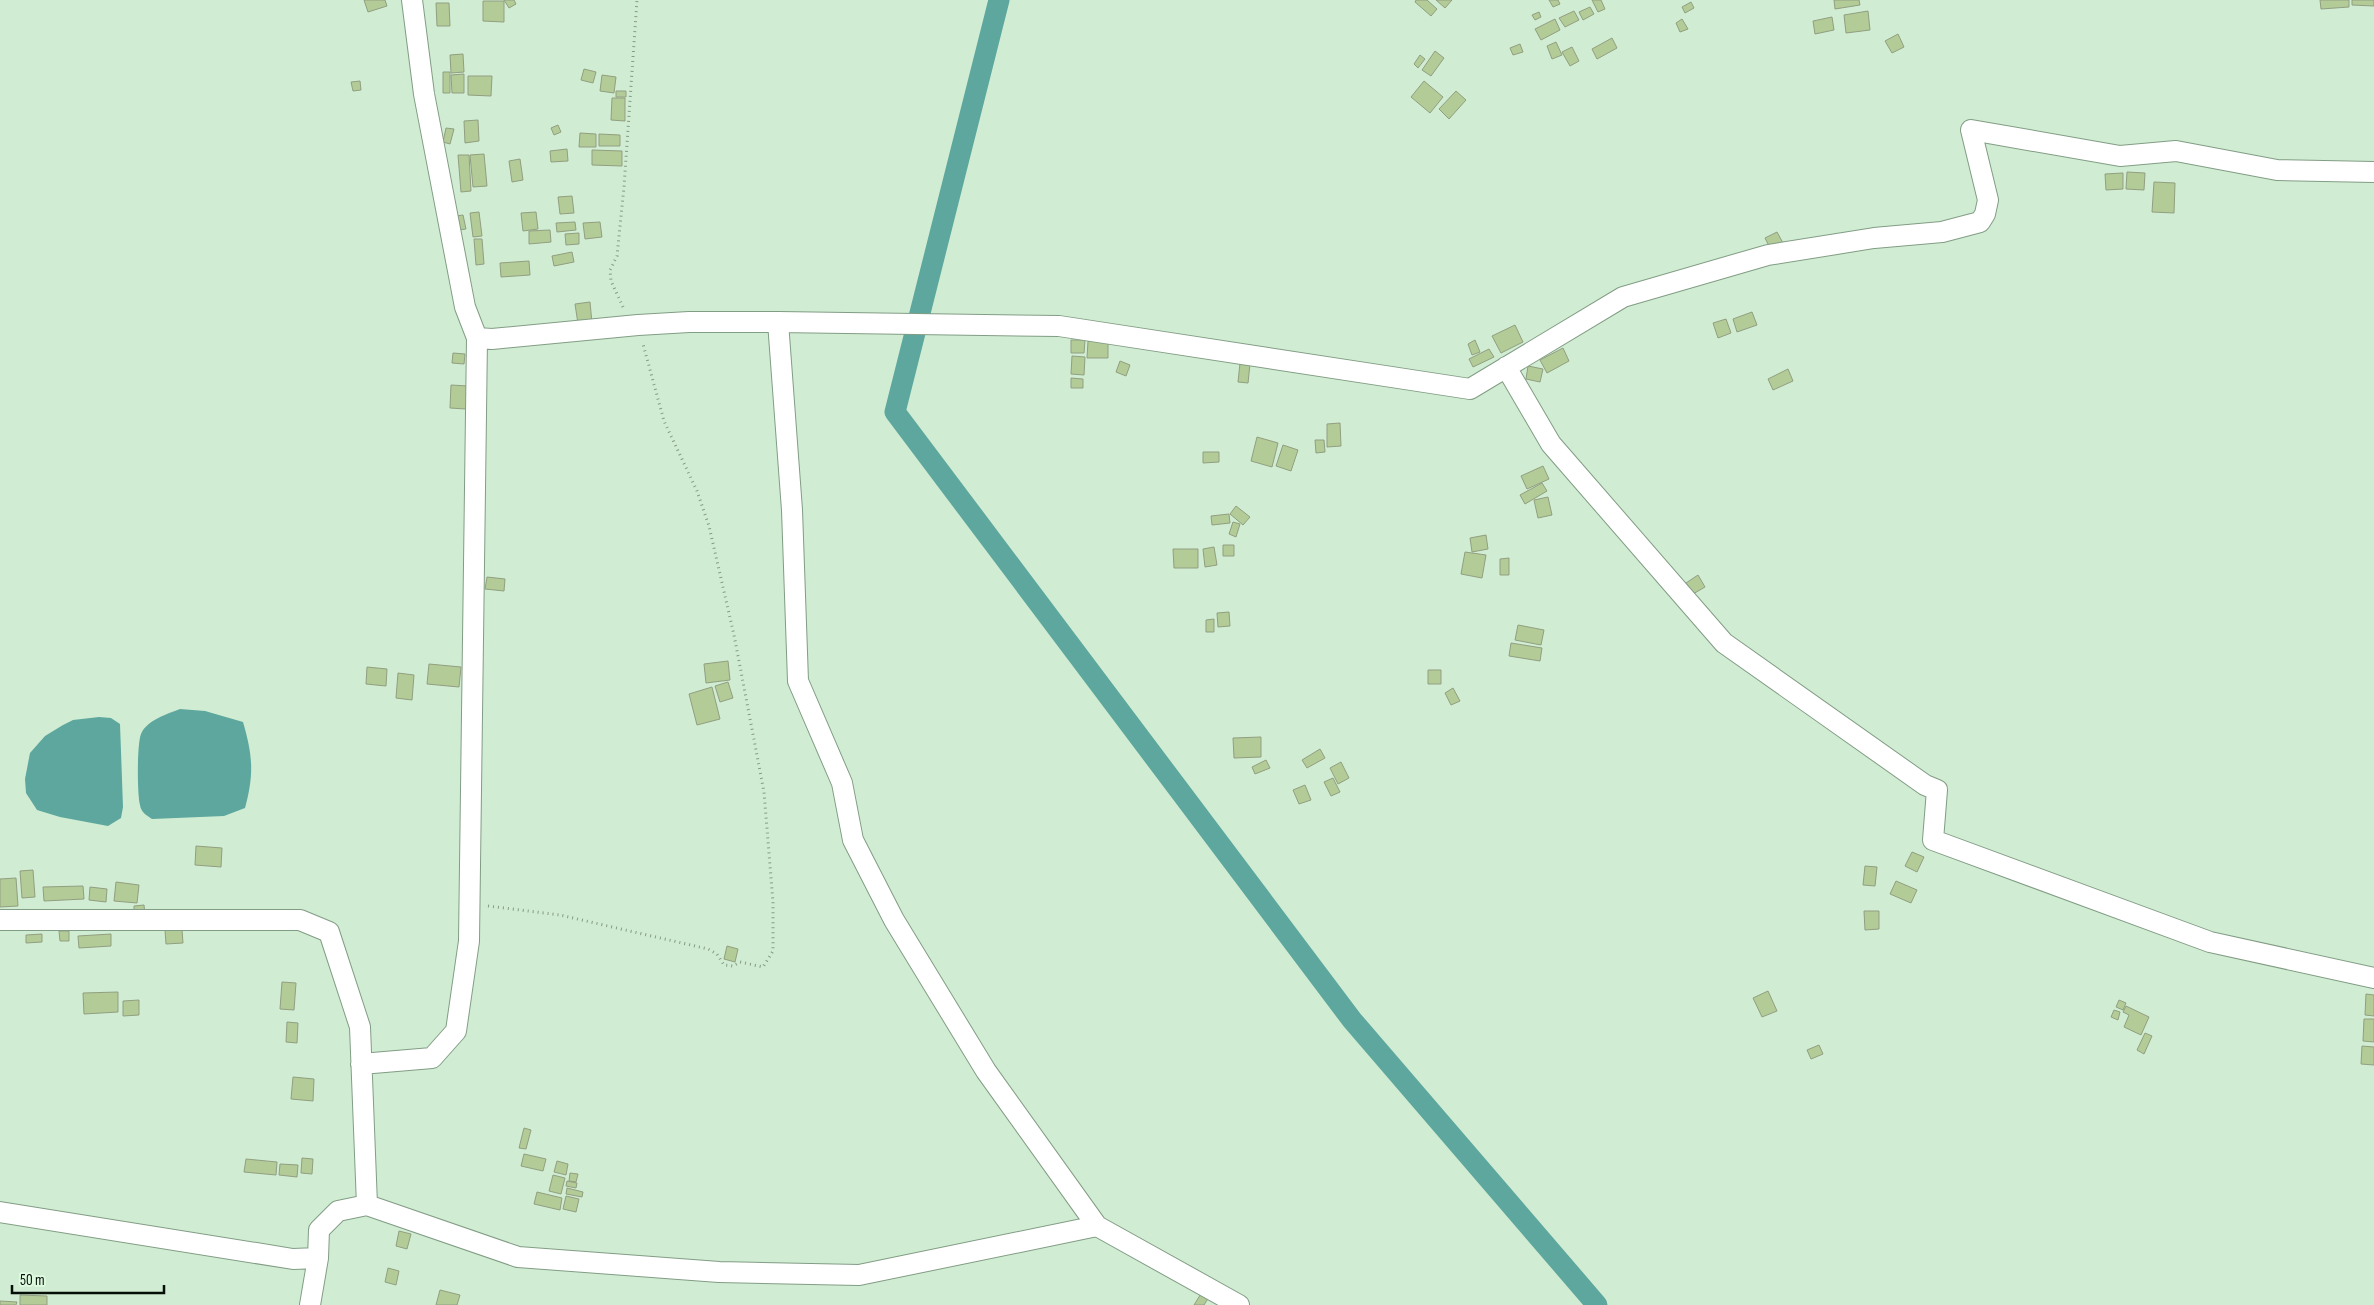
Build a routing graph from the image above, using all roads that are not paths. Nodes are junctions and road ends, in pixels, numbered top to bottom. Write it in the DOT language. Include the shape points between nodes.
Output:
graph roads {
  1 [pos="412,0"];
  2 [pos="2374,172"];
  3 [pos="778,322"];
  4 [pos="477,338"];
  5 [pos="1506,367"];
  6 [pos="0,920"];
  7 [pos="2374,978"];
  8 [pos="361,1064"];
  9 [pos="367,1205"];
  10 [pos="0,1212"];
  11 [pos="1097,1226"];
  12 [pos="318,1258"];
  13 [pos="1213,1298"];
  14 [pos="310,1305"];
  15 [pos="1239,1305"];
  1 -- 4 [label="street" via="424,94 466,307"];
  2 -- 5 [label="street" via="2278,170 2176,151 2120,156 1971,130 1988,200 1980,222 1942,232 1874,238 1768,255 1623,297"];
  3 -- 4 [label="street" via="690,322"];
  3 -- 5 [label="street" via="1059,326 1470,389"];
  3 -- 11 [label="street" via="792,510 798,681 842,783 853,840 894,920 986,1071"];
  4 -- 8 [label="street" via="469,941 456,1031 432,1058"];
  5 -- 7 [label="street" via="1551,444 1724,643 1925,785 1937,790 1933,840 2210,942"];
  6 -- 8 [label="street" via="300,920 329,932 360,1027"];
  8 -- 9 [label="street"];
  9 -- 11 [label="street" via="518,1257 719,1272 859,1275"];
  9 -- 12 [label="street" via="338,1211 319,1230"];
  10 -- 12 [label="street" via="293,1259"];
  11 -- 13 [label="street"];
  12 -- 14 [label="street"];
  13 -- 15 [label="street"];
}
